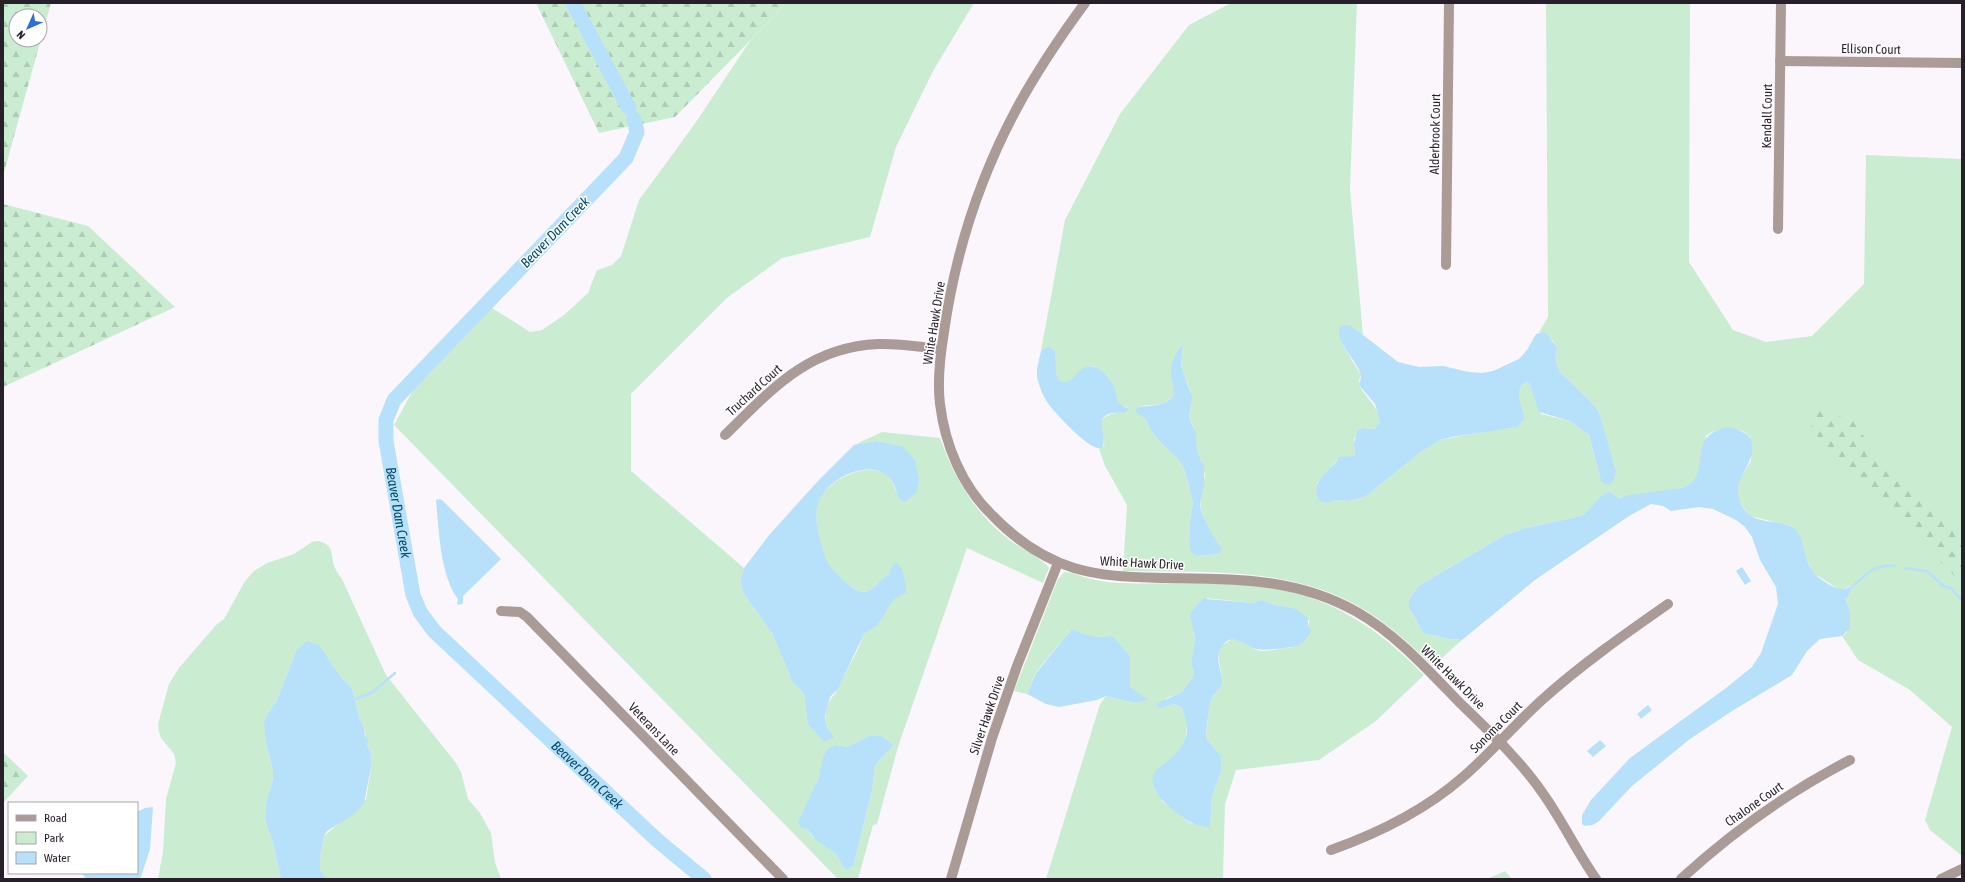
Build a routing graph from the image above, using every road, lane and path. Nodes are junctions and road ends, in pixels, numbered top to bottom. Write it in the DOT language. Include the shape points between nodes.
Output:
graph roads {
  1 [pos="1085,3"];
  2 [pos="1449,3"];
  3 [pos="1781,3"];
  4 [pos="1780,61"];
  5 [pos="1962,63"];
  6 [pos="1778,229"];
  7 [pos="1446,265"];
  8 [pos="941,349"];
  9 [pos="725,435"];
  10 [pos="1058,562"];
  11 [pos="1668,604"];
  12 [pos="500,611"];
  13 [pos="1499,741"];
  14 [pos="1850,760"];
  15 [pos="1331,850"];
  16 [pos="1962,869"];
  17 [pos="783,879"];
  18 [pos="951,879"];
  19 [pos="1596,879"];
  20 [pos="1681,879"];
  21 [pos="1942,879"];
  1 -- 8 [label="street, White Hawk Drive" via="1037,73 1015,111 992,161 958,261"];
  2 -- 7 [label="street, Alderbrook Court"];
  3 -- 4 [label="street, Kendall Court"];
  4 -- 5 [label="street, Ellison Court"];
  4 -- 6 [label="street, Kendall Court"];
  8 -- 9 [label="street, Truchard Court" via="878,344 861,345 830,354 796,370 781,381"];
  8 -- 10 [label="street, White Hawk Drive" via="939,386 942,420 954,459 964,478 987,510 1012,535 1035,551"];
  10 -- 13 [label="street, White Hawk Drive" via="1092,573 1118,577 1247,579 1271,582 1336,601 1368,619 1401,643"];
  10 -- 18 [label="street, Silver Hawk Drive" via="992,738"];
  11 -- 13 [label="street, Sonoma Court" via="1619,637 1572,674"];
  12 -- 17 [label="street, Veterans Lane" via="520,612 527,616"];
  13 -- 15 [label="street, Sonoma Court" via="1463,777 1425,806 1384,829"];
  13 -- 19 [label="street, White Hawk Drive" via="1541,790"];
  14 -- 20 [label="street, Chalone Court" via="1755,817"];
  16 -- 21 [label="street"];
}
